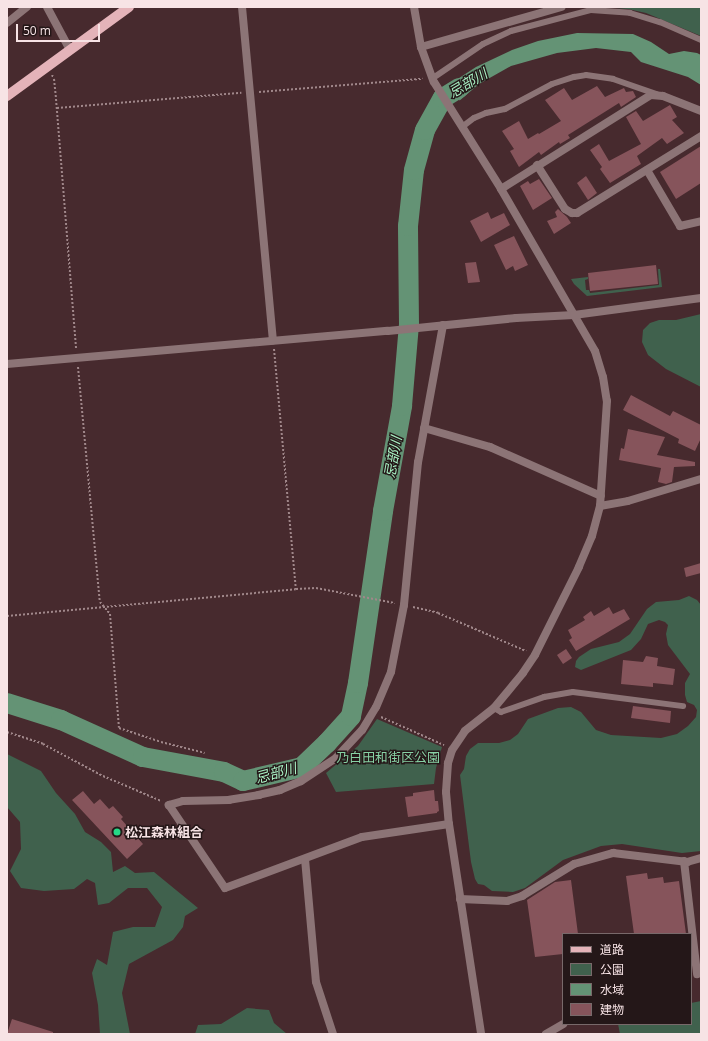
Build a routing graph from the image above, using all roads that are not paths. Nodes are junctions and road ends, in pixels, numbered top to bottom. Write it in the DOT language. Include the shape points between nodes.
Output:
graph roads {
  1 [pos="27,7"];
  2 [pos="47,7"];
  3 [pos="128,7"];
  4 [pos="242,7"];
  5 [pos="414,7"];
  6 [pos="561,7"];
  7 [pos="7,23"];
  8 [pos="701,40"];
  9 [pos="421,47"];
  10 [pos="70,50"];
  11 [pos="434,80"];
  12 [pos="656,94"];
  13 [pos="7,96"];
  14 [pos="701,111"];
  15 [pos="461,125"];
  16 [pos="701,136"];
  17 [pos="537,165"];
  18 [pos="646,170"];
  19 [pos="500,189"];
  20 [pos="701,221"];
  21 [pos="701,298"];
  22 [pos="574,315"];
  23 [pos="441,325"];
  24 [pos="273,341"];
  25 [pos="7,364"];
  26 [pos="424,428"];
  27 [pos="701,479"];
  28 [pos="600,496"];
  29 [pos="600,506"];
  30 [pos="682,706"];
  31 [pos="494,708"];
  32 [pos="449,824"];
  33 [pos="701,858"];
  34 [pos="305,859"];
  35 [pos="684,861"];
  36 [pos="460,899"];
  37 [pos="692,933"];
  38 [pos="692,936"];
  39 [pos="696,974"];
  40 [pos="562,1025"];
  41 [pos="333,1034"];
  42 [pos="481,1034"];
  43 [pos="546,1034"];
  1 -- 7 [label="street"];
  2 -- 10 [label="street"];
  3 -- 10 [label="main road"];
  4 -- 24 [label="street"];
  5 -- 9 [label="street"];
  6 -- 9 [label="street"];
  8 -- 11 [label="lane" via="660,22 630,13 591,10 511,30 483,44"];
  9 -- 11 [label="street"];
  10 -- 13 [label="main road"];
  11 -- 15 [label="street"];
  12 -- 14 [label="street"];
  12 -- 15 [label="lane" via="613,79 574,77 552,84 505,109 486,113"];
  12 -- 17 [label="street"];
  15 -- 19 [label="street"];
  16 -- 18 [label="street"];
  17 -- 18 [label="street" via="565,209 572,213 583,210"];
  17 -- 19 [label="street"];
  18 -- 20 [label="street" via="680,226"];
  19 -- 22 [label="street"];
  21 -- 22 [label="street"];
  22 -- 23 [label="street"];
  22 -- 28 [label="street" via="595,351 607,401"];
  23 -- 24 [label="street"];
  23 -- 26 [label="street"];
  24 -- 25 [label="street"];
  26 -- 28 [label="street" via="490,447"];
  26 -- 34 [label="street" via="403,604 391,672 373,713 362,730 336,758 300,781 280,790 229,800 183,801 169,806 225,888"];
  27 -- 29 [label="street" via="628,501"];
  28 -- 29 [label="street"];
  29 -- 31 [label="street" via="592,536 579,567 535,655"];
  30 -- 31 [label="lane" via="573,692 544,697 501,712"];
  31 -- 32 [label="street" via="464,731 452,750 446,777"];
  32 -- 34 [label="street" via="369,836"];
  32 -- 36 [label="street"];
  33 -- 35 [label="street"];
  34 -- 41 [label="street" via="316,982"];
  35 -- 36 [label="street" via="614,852 574,864 522,896 508,901"];
  35 -- 37 [label="street"];
  36 -- 42 [label="street"];
  38 -- 39 [label="street"];
  40 -- 43 [label="street"];
}
